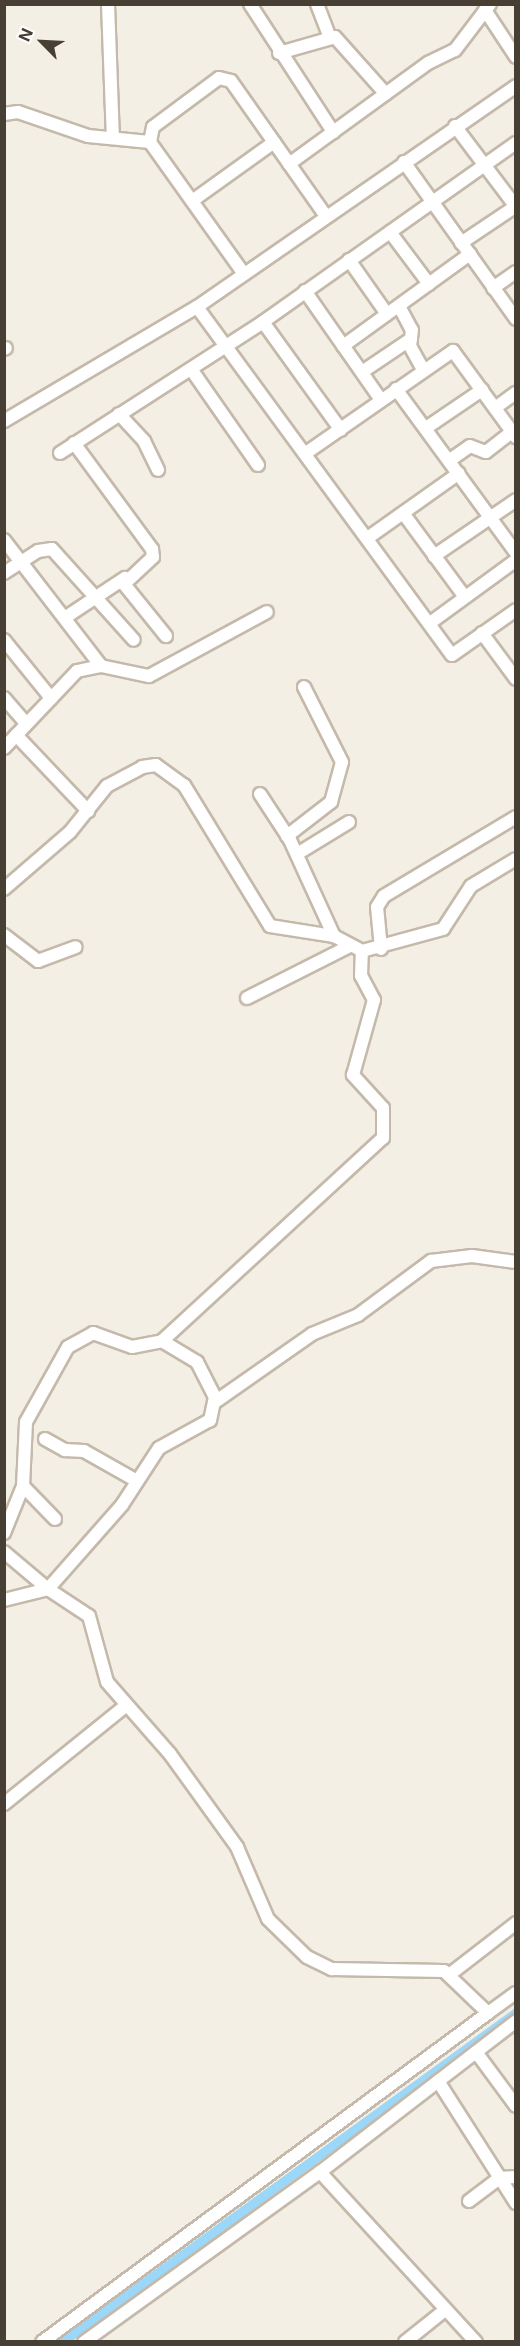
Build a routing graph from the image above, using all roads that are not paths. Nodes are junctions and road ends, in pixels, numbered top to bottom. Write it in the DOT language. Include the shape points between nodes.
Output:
graph roads {
  1 [pos="108,4"];
  2 [pos="250,4"];
  3 [pos="317,4"];
  4 [pos="487,7"];
  5 [pos="328,35"];
  6 [pos="279,53"];
  7 [pos="516,57"];
  8 [pos="516,86"];
  9 [pos="386,94"];
  10 [pos="5,114"];
  11 [pos="455,126"];
  12 [pos="333,132"];
  13 [pos="112,138"];
  14 [pos="150,142"];
  15 [pos="274,142"];
  16 [pos="516,143"];
  17 [pos="404,162"];
  18 [pos="289,164"];
  19 [pos="485,165"];
  20 [pos="192,201"];
  21 [pos="432,202"];
  22 [pos="515,206"];
  23 [pos="326,216"];
  24 [pos="390,232"];
  25 [pos="461,243"];
  26 [pos="470,254"];
  27 [pos="349,260"];
  28 [pos="516,272"];
  29 [pos="244,274"];
  30 [pos="429,284"];
  31 [pos="494,288"];
  32 [pos="305,291"];
  33 [pos="399,306"];
  34 [pos="197,307"];
  35 [pos="387,314"];
  36 [pos="516,319"];
  37 [pos="262,322"];
  38 [pos="411,339"];
  39 [pos="344,345"];
  40 [pos="225,346"];
  41 [pos="191,369"];
  42 [pos="423,369"];
  43 [pos="362,372"];
  44 [pos="396,389"];
  45 [pos="482,390"];
  46 [pos="516,393"];
  47 [pos="381,400"];
  48 [pos="495,408"];
  49 [pos="119,414"];
  50 [pos="4,421"];
  51 [pos="426,428"];
  52 [pos="340,430"];
  53 [pos="514,435"];
  54 [pos="74,443"];
  55 [pos="60,453"];
  56 [pos="306,453"];
  57 [pos="450,460"];
  58 [pos="258,465"];
  59 [pos="159,470"];
  60 [pos="459,473"];
  61 [pos="516,500"];
  62 [pos="403,513"];
  63 [pos="490,517"];
  64 [pos="369,537"];
  65 [pos="4,540"];
  66 [pos="516,554"];
  67 [pos="434,556"];
  68 [pos="23,560"];
  69 [pos="516,560"];
  70 [pos="4,573"];
  71 [pos="125,578"];
  72 [pos="94,596"];
  73 [pos="465,597"];
  74 [pos="516,610"];
  75 [pos="267,612"];
  76 [pos="66,617"];
  77 [pos="430,623"];
  78 [pos="482,633"];
  79 [pos="166,636"];
  80 [pos="134,639"];
  81 [pos="4,640"];
  82 [pos="101,666"];
  83 [pos="514,673"];
  84 [pos="304,687"];
  85 [pos="4,698"];
  86 [pos="51,698"];
  87 [pos="26,723"];
  88 [pos="16,735"];
  89 [pos="4,748"];
  90 [pos="260,794"];
  91 [pos="88,811"];
  92 [pos="516,817"];
  93 [pos="350,822"];
  94 [pos="288,836"];
  95 [pos="297,854"];
  96 [pos="516,859"];
  97 [pos="4,889"];
  98 [pos="4,934"];
  99 [pos="334,936"];
  100 [pos="76,946"];
  101 [pos="350,946"];
  102 [pos="381,949"];
  103 [pos="362,951"];
  104 [pos="247,998"];
  105 [pos="516,1262"];
  106 [pos="162,1341"];
  107 [pos="215,1402"];
  108 [pos="45,1439"];
  109 [pos="137,1481"];
  110 [pos="23,1486"];
  111 [pos="55,1519"];
  112 [pos="4,1533"];
  113 [pos="4,1552"];
  114 [pos="48,1589"];
  115 [pos="4,1600"];
  116 [pos="124,1707"];
  117 [pos="4,1804"];
  118 [pos="516,1923"];
  119 [pos="449,1975"];
  120 [pos="516,1992"];
  121 [pos="488,2013"];
  122 [pos="515,2022"];
  123 [pos="476,2052"];
  124 [pos="438,2081"];
  125 [pos="516,2106"];
  126 [pos="320,2172"];
  127 [pos="516,2177"];
  128 [pos="500,2178"];
  129 [pos="469,2201"];
  130 [pos="516,2203"];
  131 [pos="445,2310"];
  132 [pos="407,2341"];
  133 [pos="42,2342"];
  134 [pos="84,2342"];
  135 [pos="476,2342"];
  1 -- 13 [label="street"];
  2 -- 6 [label="street"];
  3 -- 5 [label="street"];
  4 -- 7 [label="street"];
  4 -- 9 [label="street" via="455,50"];
  5 -- 6 [label="street"];
  5 -- 9 [label="street" via="343,43"];
  6 -- 12 [label="street"];
  8 -- 11 [label="street"];
  9 -- 12 [label="street"];
  10 -- 13 [label="street" via="18,112 88,136"];
  11 -- 17 [label="street"];
  11 -- 19 [label="street"];
  12 -- 18 [label="street"];
  13 -- 14 [label="street"];
  14 -- 15 [label="street" via="153,127 225,77"];
  14 -- 20 [label="street"];
  15 -- 18 [label="street"];
  15 -- 20 [label="street"];
  16 -- 19 [label="street"];
  17 -- 21 [label="street"];
  17 -- 23 [label="street"];
  18 -- 23 [label="street"];
  19 -- 21 [label="street"];
  19 -- 22 [label="street"];
  20 -- 29 [label="street"];
  21 -- 24 [label="street"];
  21 -- 25 [label="street"];
  22 -- 25 [label="street"];
  23 -- 29 [label="street"];
  24 -- 27 [label="street"];
  24 -- 30 [label="street"];
  25 -- 26 [label="street"];
  26 -- 30 [label="street"];
  26 -- 31 [label="street"];
  27 -- 32 [label="street"];
  27 -- 35 [label="street"];
  28 -- 31 [label="street"];
  29 -- 34 [label="street"];
  30 -- 33 [label="street"];
  31 -- 36 [label="street"];
  32 -- 37 [label="street"];
  32 -- 39 [label="street"];
  33 -- 35 [label="street"];
  33 -- 38 [label="street"];
  34 -- 40 [label="street"];
  34 -- 50 [label="street"];
  35 -- 39 [label="street"];
  37 -- 40 [label="street"];
  37 -- 52 [label="street"];
  38 -- 42 [label="street"];
  38 -- 43 [label="street"];
  39 -- 43 [label="street"];
  40 -- 41 [label="street"];
  40 -- 56 [label="street"];
  41 -- 49 [label="street"];
  41 -- 58 [label="street"];
  42 -- 44 [label="street"];
  42 -- 45 [label="street" via="453,351"];
  43 -- 47 [label="street"];
  44 -- 47 [label="street"];
  44 -- 51 [label="street"];
  45 -- 48 [label="street"];
  45 -- 51 [label="street"];
  46 -- 48 [label="street"];
  47 -- 52 [label="street"];
  48 -- 53 [label="street"];
  49 -- 54 [label="street"];
  49 -- 59 [label="street" via="144,441"];
  51 -- 57 [label="street"];
  52 -- 56 [label="street"];
  53 -- 57 [label="street" via="486,452 470,446"];
  54 -- 55 [label="street"];
  54 -- 71 [label="street" via="154,554"];
  56 -- 64 [label="street"];
  57 -- 60 [label="street"];
  60 -- 62 [label="street"];
  60 -- 63 [label="street"];
  61 -- 63 [label="street"];
  62 -- 64 [label="street"];
  62 -- 67 [label="street"];
  63 -- 66 [label="street"];
  63 -- 67 [label="street"];
  64 -- 77 [label="street"];
  65 -- 68 [label="street"];
  67 -- 73 [label="street"];
  68 -- 70 [label="street"];
  68 -- 72 [label="street" via="52,549"];
  68 -- 76 [label="street"];
  69 -- 73 [label="street"];
  71 -- 72 [label="street"];
  71 -- 79 [label="street" via="127,589"];
  72 -- 76 [label="street"];
  72 -- 80 [label="street"];
  73 -- 77 [label="street"];
  74 -- 78 [label="street"];
  75 -- 82 [label="street" via="149,676"];
  76 -- 82 [label="street"];
  77 -- 78 [label="street" via="452,655"];
  78 -- 83 [label="street"];
  81 -- 86 [label="street"];
  82 -- 86 [label="street" via="77,671"];
  84 -- 94 [label="street" via="342,762 331,802"];
  85 -- 87 [label="street"];
  86 -- 87 [label="street"];
  87 -- 88 [label="street"];
  88 -- 89 [label="street"];
  88 -- 91 [label="street"];
  90 -- 94 [label="street"];
  91 -- 97 [label="street"];
  91 -- 99 [label="street" via="122,776 141,767 169,771 184,785 270,926"];
  92 -- 102 [label="street" via="384,896 377,907"];
  93 -- 95 [label="street"];
  94 -- 95 [label="street"];
  95 -- 99 [label="street"];
  96 -- 102 [label="street" via="468,889 443,928"];
  98 -- 100 [label="street" via="38,960"];
  99 -- 101 [label="street"];
  101 -- 103 [label="street"];
  101 -- 104 [label="street"];
  102 -- 103 [label="street"];
  103 -- 106 [label="street" via="360,971 373,1010 353,1075 383,1108 383,1138"];
  105 -- 107 [label="street" via="472,1256 431,1261 358,1315 312,1334"];
  106 -- 107 [label="street" via="197,1362"];
  106 -- 110 [label="street" via="132,1347 93,1333 68,1347 26,1422"];
  107 -- 109 [label="street" via="210,1420 159,1448"];
  108 -- 109 [label="street" via="65,1450 84,1452"];
  109 -- 114 [label="street"];
  110 -- 111 [label="street"];
  110 -- 112 [label="street"];
  113 -- 114 [label="street"];
  114 -- 115 [label="street"];
  114 -- 116 [label="street" via="89,1616 99,1667"];
  116 -- 117 [label="street"];
  116 -- 119 [label="street" via="170,1754 237,1847 268,1919 307,1957 332,1969"];
  118 -- 119 [label="street"];
  119 -- 121 [label="street"];
  120 -- 121 [label="street"];
  121 -- 133 [label="street"];
  122 -- 123 [label="street"];
  123 -- 124 [label="street"];
  123 -- 125 [label="street"];
  124 -- 126 [label="street"];
  124 -- 128 [label="street"];
  126 -- 131 [label="street"];
  126 -- 134 [label="street"];
  127 -- 128 [label="street"];
  128 -- 129 [label="street"];
  128 -- 130 [label="street"];
  131 -- 132 [label="street"];
  131 -- 135 [label="street"];
}
